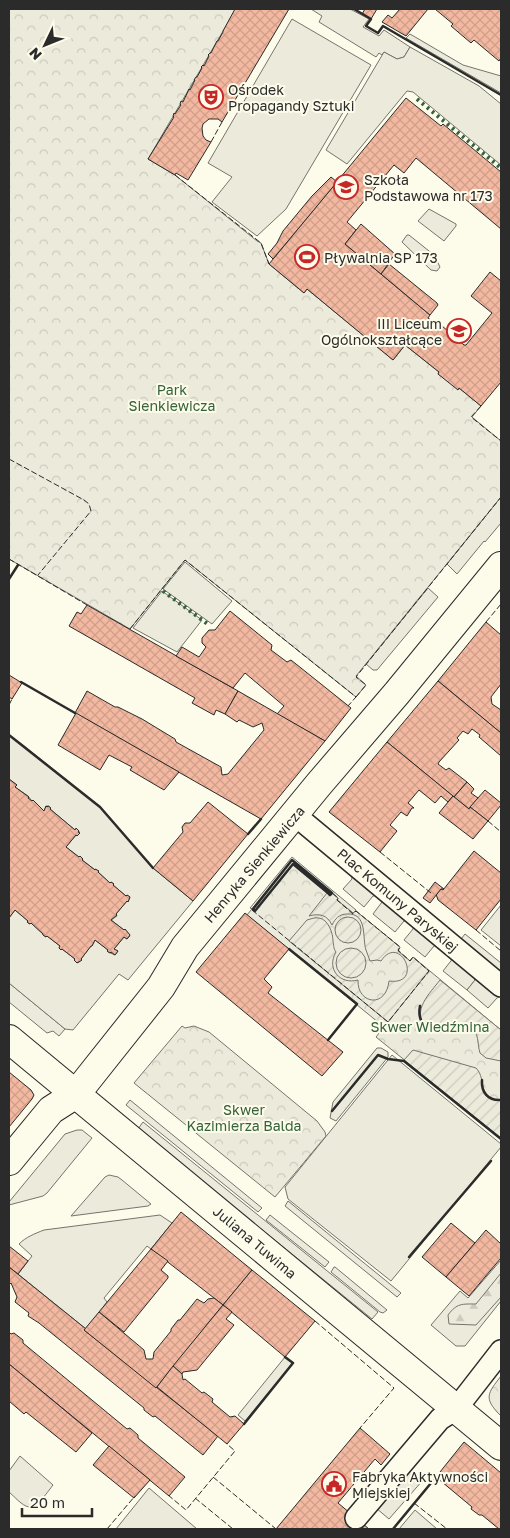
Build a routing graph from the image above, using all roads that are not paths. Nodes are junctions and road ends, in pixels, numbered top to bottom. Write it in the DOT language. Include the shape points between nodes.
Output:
graph roads {
  1 [pos="501,566"];
  2 [pos="295,815"];
  3 [pos="501,986"];
  4 [pos="9,1039"];
  5 [pos="76,1094"];
  6 [pos="9,1161"];
  7 [pos="501,1351"];
  8 [pos="456,1409"];
  9 [pos="501,1446"];
  10 [pos="356,1518"];
  1 -- 2 [label="street, Henryka Sienkiewicza"];
  2 -- 3 [label="street, Plac Komuny Paryskiej"];
  2 -- 5 [label="street, Henryka Sienkiewicza" via="186,947 161,987"];
  4 -- 5 [label="street, Juliana Tuwima"];
  5 -- 6 [label="street, Henryka Sienkiewicza" via="51,1110"];
  5 -- 8 [label="street, Juliana Tuwima"];
  7 -- 8 [label="street"];
  8 -- 9 [label="street, Juliana Tuwima"];
  8 -- 10 [label="street" via="440,1419"];
}
